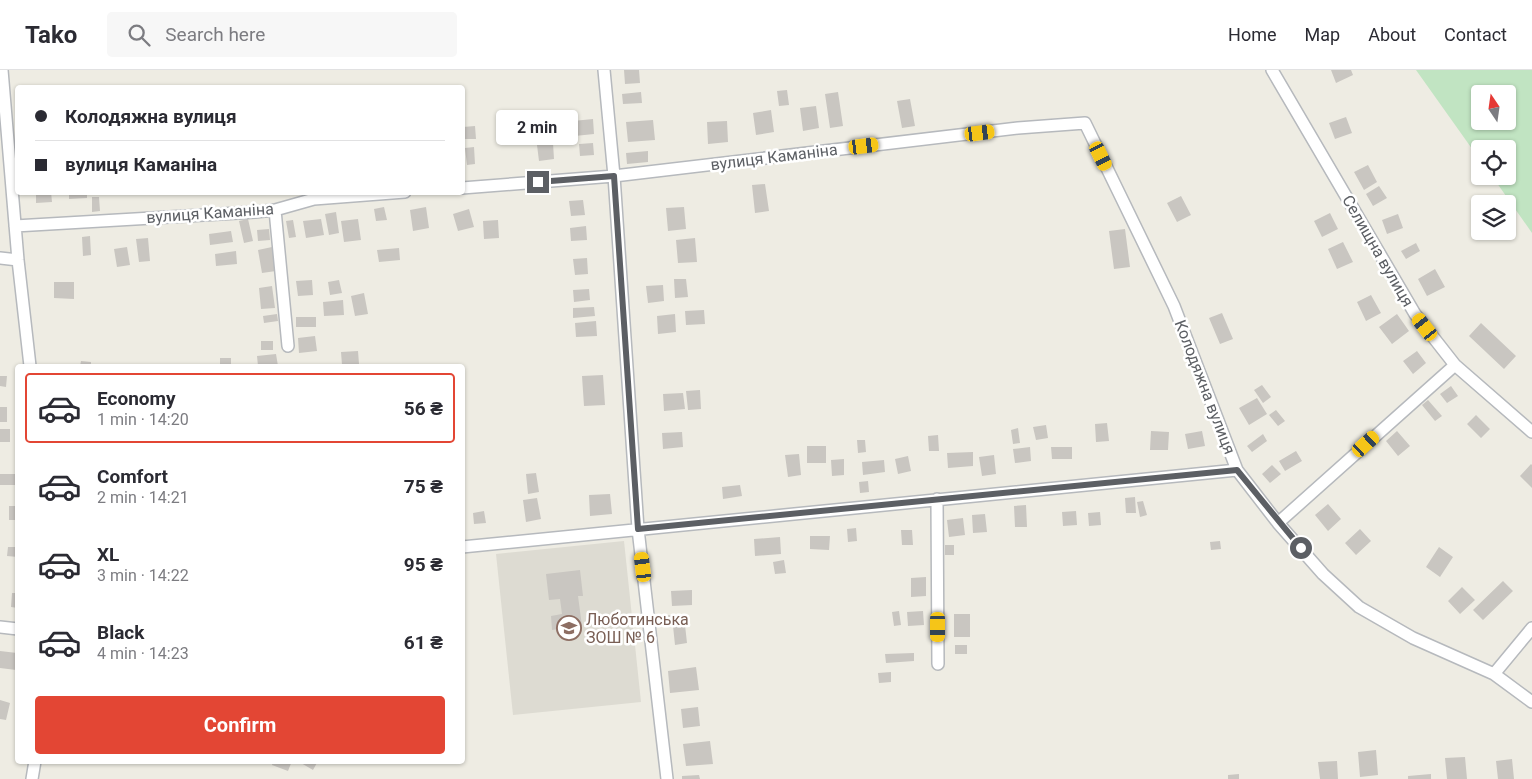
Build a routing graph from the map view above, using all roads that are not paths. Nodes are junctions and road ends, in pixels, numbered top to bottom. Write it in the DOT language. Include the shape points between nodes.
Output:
graph roads {
  1 [pos="2,70"];
  2 [pos="604,70"];
  3 [pos="1272,70"];
  4 [pos="1085,123"];
  5 [pos="614,176"];
  6 [pos="465,188"];
  7 [pos="371,195"];
  8 [pos="275,210"];
  9 [pos="15,226"];
  10 [pos="0,258"];
  11 [pos="18,260"];
  12 [pos="288,346"];
  13 [pos="30,364"];
  14 [pos="1455,365"];
  15 [pos="1532,432"];
  16 [pos="1237,470"];
  17 [pos="937,499"];
  18 [pos="1278,523"];
  19 [pos="638,529"];
  20 [pos="465,547"];
  21 [pos="0,628"];
  22 [pos="1532,628"];
  23 [pos="15,629"];
  24 [pos="938,664"];
  25 [pos="1494,674"];
  26 [pos="1532,702"];
  27 [pos="34,764"];
  28 [pos="32,779"];
  29 [pos="667,779"];
  1 -- 9 [label="street"];
  2 -- 5 [label="street"];
  3 -- 14 [label="street, Селищна вулиця" via="1415,314"];
  4 -- 5 [label="street, вулиця Каманіна" via="1018,128"];
  4 -- 16 [label="street, Колодяжна вулиця" via="1174,306"];
  5 -- 6 [label="street, вулиця Каманіна"];
  5 -- 19 [label="street"];
  7 -- 8 [label="street, вулиця Каманіна" via="314,200"];
  8 -- 9 [label="street, вулиця Каманіна"];
  8 -- 12 [label="street"];
  9 -- 11 [label="street"];
  10 -- 11 [label="street"];
  11 -- 13 [label="street"];
  14 -- 15 [label="street, Селищна вулиця"];
  14 -- 18 [label="street"];
  16 -- 17 [label="street"];
  16 -- 18 [label="street, Колодяжна вулиця"];
  17 -- 19 [label="street"];
  17 -- 24 [label="street"];
  18 -- 25 [label="street, Колодяжна вулиця" via="1323,574 1359,607 1413,638"];
  19 -- 20 [label="street"];
  19 -- 29 [label="street"];
  21 -- 23 [label="street"];
  22 -- 25 [label="street"];
  25 -- 26 [label="street, Колодяжна вулиця"];
  27 -- 28 [label="street"];
}
